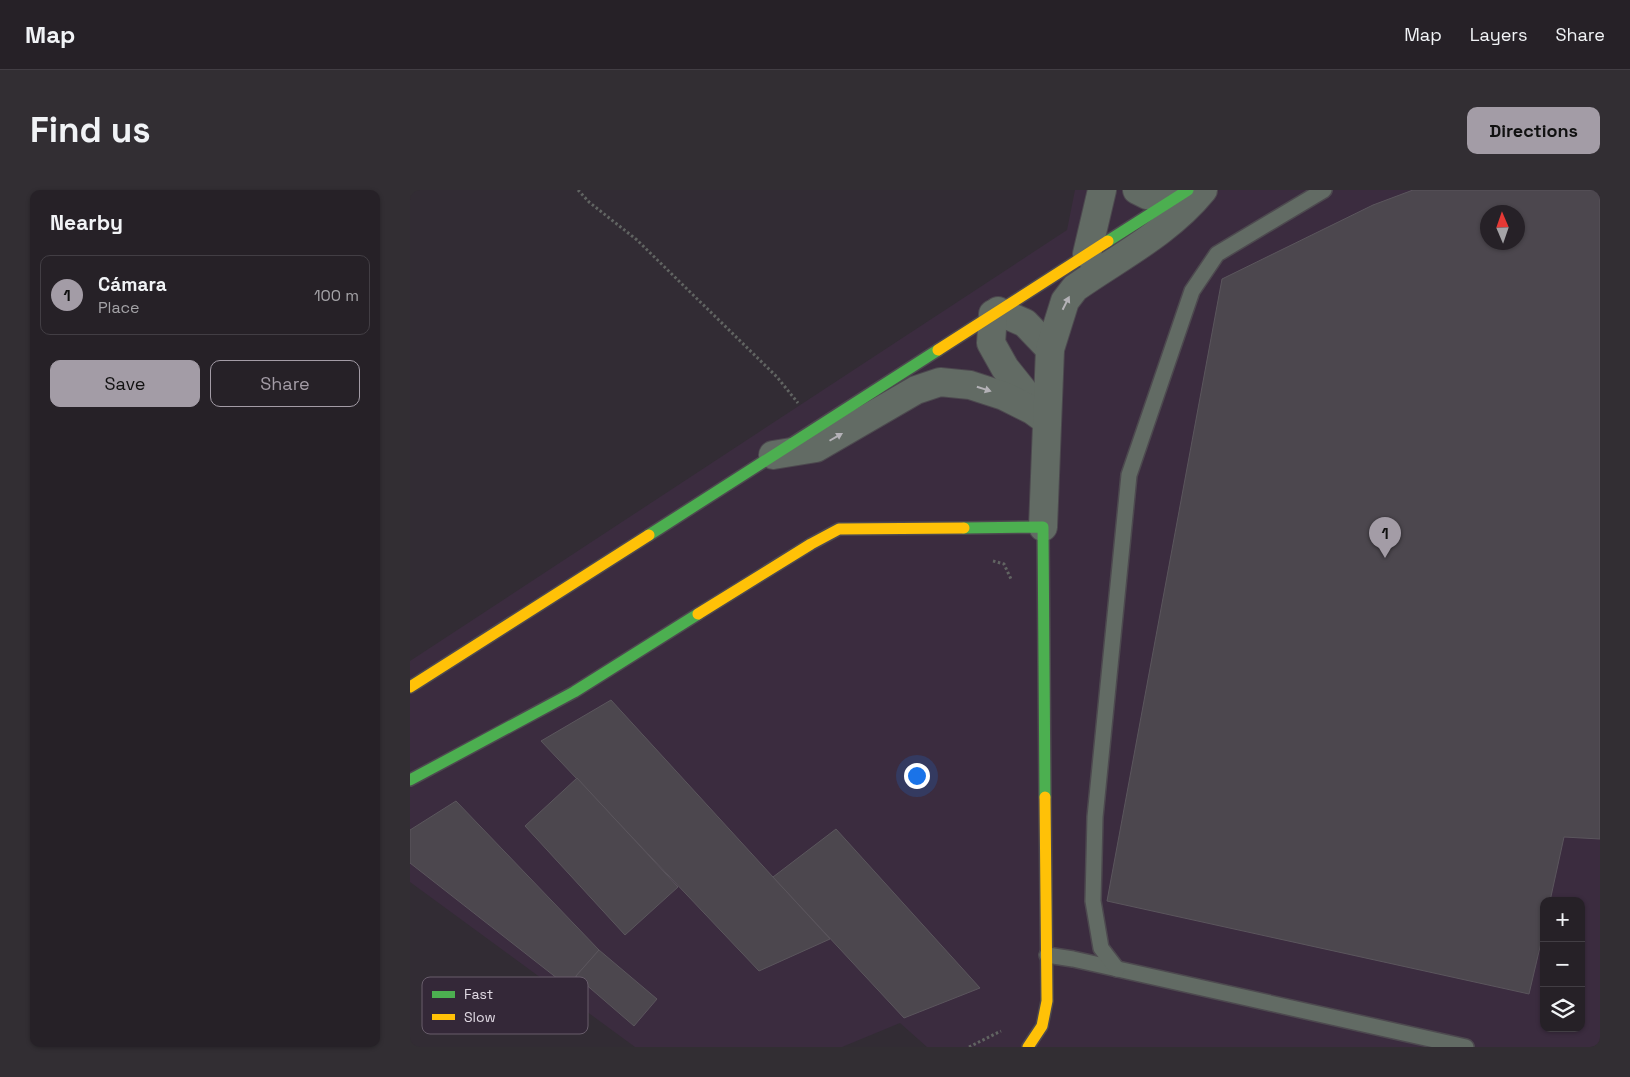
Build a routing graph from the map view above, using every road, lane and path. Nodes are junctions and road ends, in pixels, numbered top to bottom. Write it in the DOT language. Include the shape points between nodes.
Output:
graph roads {
  1 [pos="578,190"];
  2 [pos="1102,190"];
  3 [pos="1137,190"];
  4 [pos="1202,190"];
  5 [pos="1324,190"];
  6 [pos="1181,194"];
  7 [pos="1087,254"];
  8 [pos="996,313"];
  9 [pos="1050,349"];
  10 [pos="1047,421"];
  11 [pos="818,426"];
  12 [pos="773,455"];
  13 [pos="1044,527"];
  14 [pos="987,559"];
  15 [pos="1012,586"];
  16 [pos="410,687"];
  17 [pos="410,780"];
  18 [pos="1047,955"];
  19 [pos="1117,969"];
  20 [pos="1003,1030"];
  21 [pos="969,1047"];
  22 [pos="1028,1047"];
  23 [pos="1466,1047"];
  1 -- 11 [label="path" via="637,240 777,378"];
  2 -- 7 [label="street"];
  3 -- 6 [label="street" via="1147,195"];
  9 -- 4 [label="street, one-way" via="1065,302 1076,288 1160,232 1189,207"];
  5 -- 19 [label="lane" via="1217,254 1192,292 1129,476 1094,826 1093,901 1101,948"];
  6 -- 7 [label="street"];
  7 -- 8 [label="street"];
  8 -- 9 [label="street" via="1025,323"];
  8 -- 10 [label="street" via="991,343 1005,368"];
  8 -- 11 [label="street"];
  9 -- 10 [label="street"];
  12 -- 10 [label="street, one-way" via="816,448 916,390 940,382 970,385 1004,396"];
  10 -- 13 [label="street"];
  11 -- 12 [label="street"];
  12 -- 16 [label="street"];
  13 -- 17 [label="street" via="839,529 574,692"];
  13 -- 18 [label="street"];
  14 -- 15 [label="path" via="1004,564"];
  18 -- 19 [label="lane"];
  18 -- 22 [label="street" via="1046,1017 1040,1032"];
  19 -- 23 [label="lane"];
  20 -- 21 [label="path"];
}
